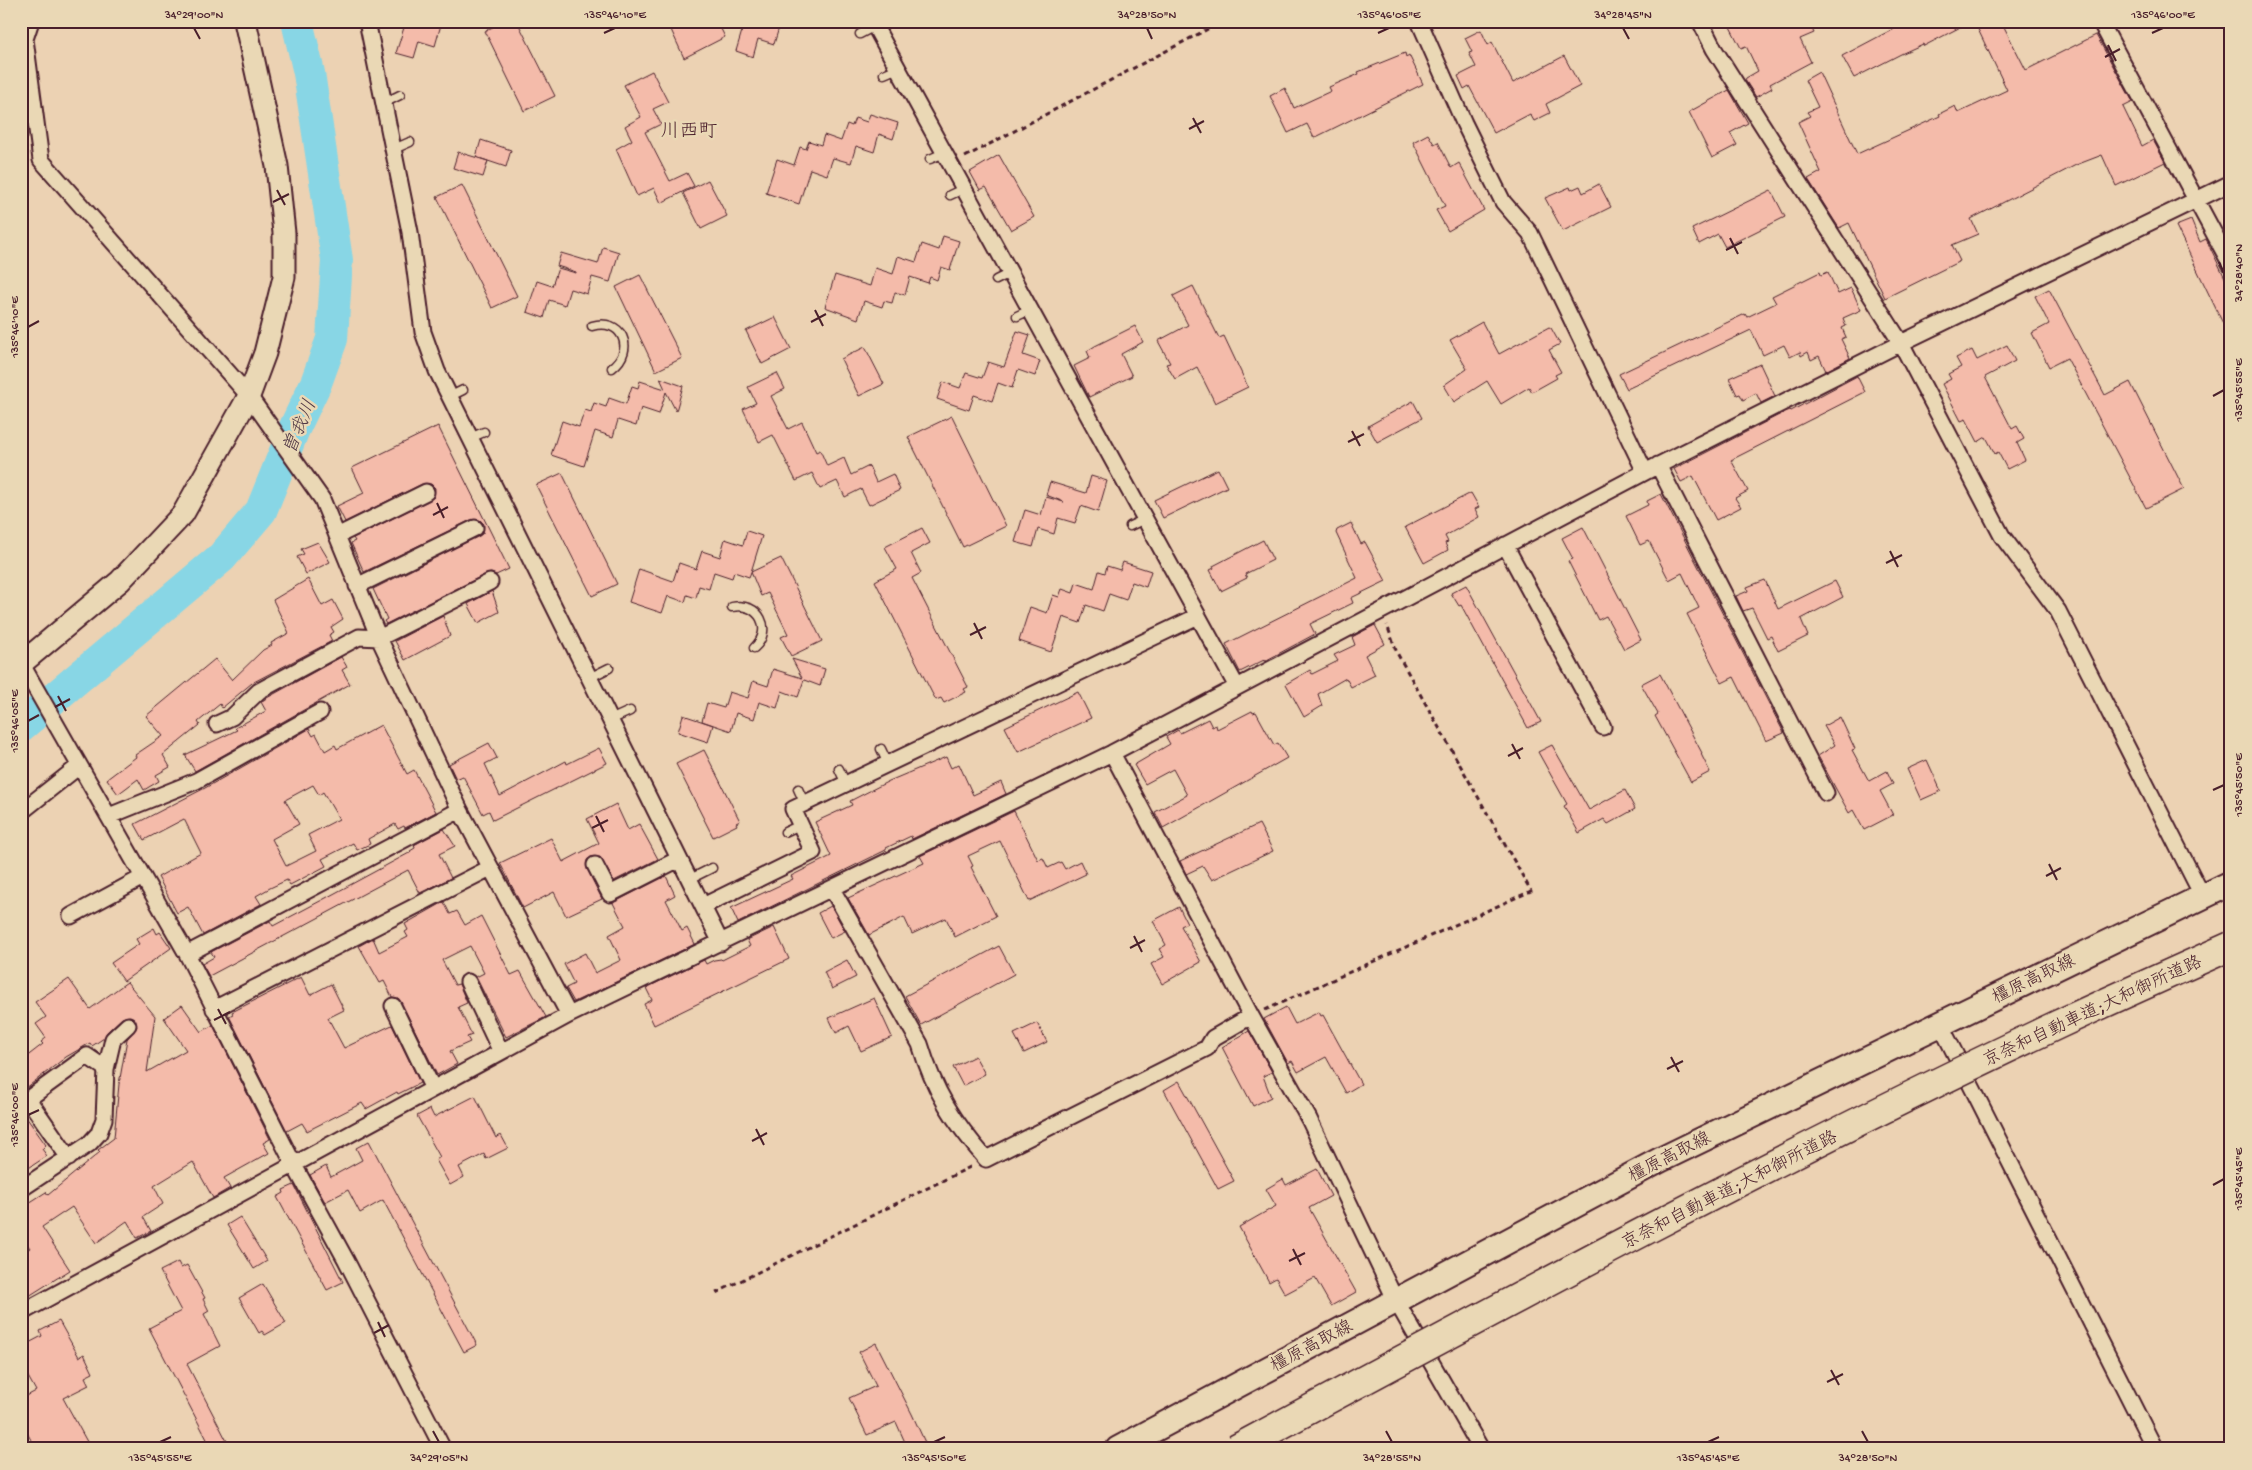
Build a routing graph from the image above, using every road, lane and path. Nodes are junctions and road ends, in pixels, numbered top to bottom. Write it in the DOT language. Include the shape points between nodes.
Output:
graph roads {
  1 [pos="31,21"];
  2 [pos="245,21"];
  3 [pos="367,21"];
  4 [pos="1223,21"];
  5 [pos="1419,21"];
  6 [pos="1700,21"];
  7 [pos="2100,21"];
  8 [pos="874,24"];
  9 [pos="860,34"];
  10 [pos="23,39"];
  11 [pos="400,95"];
  12 [pos="384,103"];
  13 [pos="410,142"];
  14 [pos="394,149"];
  15 [pos="941,159"];
  16 [pos="2231,183"];
  17 [pos="2197,200"];
  18 [pos="2231,265"];
  19 [pos="1010,273"];
  20 [pos="996,280"];
  21 [pos="592,326"];
  22 [pos="1902,343"];
  23 [pos="612,368"];
  24 [pos="254,402"];
  25 [pos="1652,468"];
  26 [pos="426,492"];
  27 [pos="1145,519"];
  28 [pos="1130,526"];
  29 [pos="474,528"];
  30 [pos="337,536"];
  31 [pos="1505,545"];
  32 [pos="490,582"];
  33 [pos="357,586"];
  34 [pos="732,607"];
  35 [pos="1382,610"];
  36 [pos="1198,616"];
  37 [pos="378,638"];
  38 [pos="754,648"];
  39 [pos="23,666"];
  40 [pos="610,668"];
  41 [pos="589,678"];
  42 [pos="1237,687"];
  43 [pos="630,711"];
  44 [pos="320,712"];
  45 [pos="610,720"];
  46 [pos="217,724"];
  47 [pos="1603,727"];
  48 [pos="881,748"];
  49 [pos="1112,753"];
  50 [pos="77,762"];
  51 [pos="888,764"];
  52 [pos="839,769"];
  53 [pos="846,784"];
  54 [pos="798,789"];
  55 [pos="1826,794"];
  56 [pos="805,804"];
  57 [pos="460,810"];
  58 [pos="21,812"];
  59 [pos="109,816"];
  60 [pos="800,825"];
  61 [pos="785,832"];
  62 [pos="680,859"];
  63 [pos="595,865"];
  64 [pos="490,868"];
  65 [pos="712,868"];
  66 [pos="143,877"];
  67 [pos="690,879"];
  68 [pos="2231,883"];
  69 [pos="832,889"];
  70 [pos="2203,896"];
  71 [pos="703,906"];
  72 [pos="70,916"];
  73 [pos="721,943"];
  74 [pos="2231,946"];
  75 [pos="187,954"];
  76 [pos="468,982"];
  77 [pos="393,1006"];
  78 [pos="214,1009"];
  79 [pos="569,1015"];
  80 [pos="1252,1016"];
  81 [pos="1940,1024"];
  82 [pos="128,1025"];
  83 [pos="501,1052"];
  84 [pos="106,1069"];
  85 [pos="433,1089"];
  86 [pos="69,1158"];
  87 [pos="986,1159"];
  88 [pos="294,1166"];
  89 [pos="21,1190"];
  90 [pos="716,1292"];
  91 [pos="1395,1300"];
  92 [pos="21,1313"];
  93 [pos="443,1449"];
  94 [pos="1118,1449"];
  95 [pos="1236,1449"];
  96 [pos="1481,1449"];
  97 [pos="2155,1449"];
  1 -- 10 [label="street"];
  2 -- 24 [label="street" via="277,166 284,233 284,277"];
  3 -- 12 [label="street"];
  4 -- 15 [label="path"];
  5 -- 25 [label="street" via="1503,202 1530,233"];
  6 -- 22 [label="street" via="1714,49"];
  7 -- 17 [label="street"];
  8 -- 9 [label="lane"];
  8 -- 15 [label="street" via="891,71"];
  10 -- 24 [label="street" via="42,160"];
  11 -- 12 [label="lane"];
  12 -- 14 [label="street"];
  13 -- 14 [label="lane"];
  14 -- 41 [label="street" via="410,232 423,332 437,371 456,393 477,435"];
  15 -- 19 [label="street" via="957,192"];
  16 -- 17 [label="street"];
  17 -- 18 [label="street"];
  17 -- 22 [label="street"];
  19 -- 20 [label="lane"];
  19 -- 27 [label="street" via="1024,313"];
  21 -- 23 [label="lane" via="606,324 622,336 625,343 622,358"];
  22 -- 25 [label="street"];
  22 -- 70 [label="street" via="2002,536 2058,611"];
  24 -- 30 [label="street" via="317,493"];
  24 -- 39 [label="street" via="183,514 120,581"];
  25 -- 31 [label="street"];
  25 -- 55 [label="street"];
  26 -- 30 [label="street"];
  27 -- 28 [label="lane"];
  27 -- 36 [label="street"];
  29 -- 33 [label="street"];
  30 -- 33 [label="street"];
  31 -- 35 [label="street"];
  31 -- 47 [label="street"];
  32 -- 37 [label="street"];
  33 -- 37 [label="street"];
  34 -- 38 [label="lane" via="752,608 761,618 764,631"];
  35 -- 42 [label="street"];
  35 -- 80 [label="path" via="1397,653 1531,890"];
  36 -- 42 [label="street"];
  36 -- 51 [label="street"];
  37 -- 46 [label="street" via="359,637 259,691 232,718"];
  37 -- 57 [label="street"];
  39 -- 50 [label="street"];
  40 -- 41 [label="lane"];
  41 -- 45 [label="street"];
  42 -- 49 [label="street"];
  43 -- 45 [label="lane"];
  44 -- 59 [label="street" via="196,781"];
  45 -- 62 [label="street"];
  48 -- 51 [label="lane"];
  49 -- 69 [label="street"];
  49 -- 80 [label="street"];
  50 -- 58 [label="street"];
  50 -- 59 [label="street"];
  51 -- 53 [label="street"];
  52 -- 53 [label="lane"];
  53 -- 56 [label="street"];
  54 -- 56 [label="lane"];
  56 -- 60 [label="street" via="794,809"];
  57 -- 64 [label="street"];
  57 -- 75 [label="street"];
  59 -- 66 [label="street"];
  60 -- 61 [label="lane"];
  60 -- 71 [label="street" via="813,852"];
  62 -- 63 [label="street" via="610,894"];
  62 -- 67 [label="street"];
  64 -- 78 [label="street"];
  64 -- 79 [label="street"];
  65 -- 67 [label="lane"];
  66 -- 72 [label="street"];
  66 -- 75 [label="street"];
  67 -- 71 [label="street"];
  68 -- 70 [label="main road, 橿原高取線"];
  69 -- 73 [label="street"];
  69 -- 87 [label="street" via="920,1044 942,1101"];
  70 -- 81 [label="main road, 橿原高取線"];
  71 -- 73 [label="street"];
  73 -- 79 [label="street"];
  74 -- 95 [label="highway, 京奈和自動車道;大和御所道路, bridge" via="2056,1026 1798,1153 1447,1335"];
  75 -- 78 [label="street"];
  76 -- 83 [label="street"];
  77 -- 85 [label="street"];
  78 -- 88 [label="street"];
  79 -- 83 [label="street"];
  80 -- 87 [label="street" via="1213,1038 1208,1048"];
  80 -- 91 [label="street" via="1309,1118"];
  81 -- 91 [label="main road, 橿原高取線" via="1660,1160"];
  81 -- 97 [label="street"];
  82 -- 84 [label="street" via="113,1039"];
  83 -- 85 [label="street"];
  84 -- 86 [label="street" via="104,1119 99,1133"];
  84 -- 86 [label="street" via="87,1056 28,1099"];
  85 -- 88 [label="street"];
  86 -- 89 [label="street"];
  87 -- 90 [label="path"];
  88 -- 92 [label="street"];
  88 -- 93 [label="street"];
  91 -- 94 [label="main road, 橿原高取線"];
  91 -- 96 [label="street"];
}
